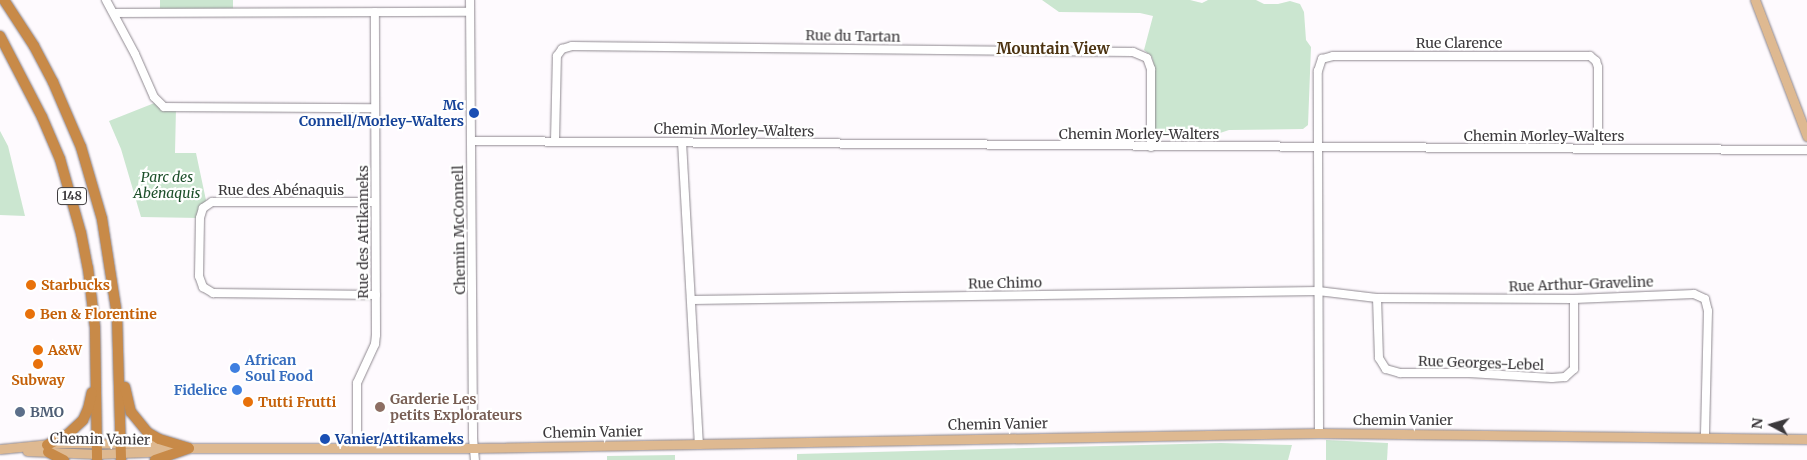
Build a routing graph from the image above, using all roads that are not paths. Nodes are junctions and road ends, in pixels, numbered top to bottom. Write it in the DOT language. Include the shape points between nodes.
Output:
graph roads {
  1 [pos="4,0"];
  2 [pos="106,0"];
  3 [pos="470,0"];
  4 [pos="1755,0"];
  5 [pos="375,12"];
  6 [pos="470,12"];
  7 [pos="114,13"];
  8 [pos="0,36"];
  9 [pos="375,108"];
  10 [pos="1807,135"];
  11 [pos="471,141"];
  12 [pos="555,142"];
  13 [pos="682,142"];
  14 [pos="1151,147"];
  15 [pos="1318,148"];
  16 [pos="1598,149"];
  17 [pos="1807,150"];
  18 [pos="376,202"];
  19 [pos="1318,291"];
  20 [pos="376,295"];
  21 [pos="1377,298"];
  22 [pos="1574,299"];
  23 [pos="692,300"];
  24 [pos="120,363"];
  25 [pos="96,369"];
  26 [pos="1318,433"];
  27 [pos="1705,436"];
  28 [pos="1807,439"];
  29 [pos="700,444"];
  30 [pos="47,448"];
  31 [pos="188,448"];
  32 [pos="357,448"];
  33 [pos="474,448"];
  34 [pos="0,449"];
  35 [pos="97,452"];
  36 [pos="121,452"];
  37 [pos="64,460"];
  38 [pos="154,460"];
  39 [pos="475,460"];
  1 -- 24 [label="highway, 148" via="53,82 90,175 112,269"];
  2 -- 7 [label="street"];
  3 -- 6 [label="street, Chemin McConnell"];
  4 -- 10 [label="main road"];
  5 -- 6 [label="street"];
  5 -- 7 [label="street"];
  5 -- 9 [label="street, Rue des Attikameks"];
  6 -- 11 [label="street, Chemin McConnell"];
  7 -- 9 [label="street" via="154,97 164,107"];
  8 -- 25 [label="highway, 148" via="42,116 71,195 88,268"];
  9 -- 18 [label="street, Rue des Attikameks"];
  11 -- 12 [label="street, Chemin Morley-Walters"];
  11 -- 33 [label="street, Chemin McConnell"];
  12 -- 13 [label="street, Chemin Morley-Walters"];
  12 -- 14 [label="street, Rue du Tartan" via="557,56 566,47 591,46 1138,53 1147,58 1152,69"];
  13 -- 14 [label="street, Chemin Morley-Walters"];
  13 -- 23 [label="street"];
  14 -- 15 [label="street, Chemin Morley-Walters"];
  15 -- 16 [label="street, Chemin Morley-Walters"];
  15 -- 16 [label="street, Rue Clarence" via="1318,67 1325,57 1583,55 1593,58 1598,67"];
  15 -- 19 [label="street"];
  16 -- 17 [label="street, Chemin Morley-Walters"];
  18 -- 20 [label="street, Rue des Attikameks"];
  18 -- 20 [label="street, Rue des Abénaquis" via="212,202 203,208 200,218 199,276 203,287 213,294"];
  19 -- 21 [label="street, Rue Arthur-Graveline"];
  19 -- 23 [label="street, Rue Chimo"];
  19 -- 26 [label="street"];
  20 -- 32 [label="street, Rue des Attikameks" via="375,344 357,383"];
  21 -- 22 [label="street, Rue Arthur-Graveline"];
  21 -- 22 [label="street, Rue Georges-Lebel" via="1379,358 1386,369 1552,378 1565,377 1574,369"];
  22 -- 27 [label="street, Rue Arthur-Graveline" via="1686,293 1700,295 1705,300 1708,311"];
  23 -- 29 [label="street"];
  24 -- 31 [label="highway" via="128,406 134,418 159,439"];
  24 -- 36 [label="highway, 148"];
  25 -- 30 [label="highway" via="83,420"];
  25 -- 35 [label="highway, 148"];
  26 -- 27 [label="main road, Chemin Vanier"];
  26 -- 29 [label="main road, Chemin Vanier"];
  27 -- 28 [label="main road, Chemin Vanier"];
  29 -- 33 [label="main road, Chemin Vanier"];
  30 -- 34 [label="main road, Chemin Vanier"];
  30 -- 35 [label="main road, Chemin Vanier"];
  30 -- 37 [label="highway"];
  31 -- 32 [label="main road, Chemin Vanier"];
  31 -- 36 [label="main road, Chemin Vanier"];
  31 -- 38 [label="highway"];
  32 -- 33 [label="main road, Chemin Vanier"];
  33 -- 39 [label="street, Chemin McConnell"];
  35 -- 36 [label="main road, Chemin Vanier"];
}
